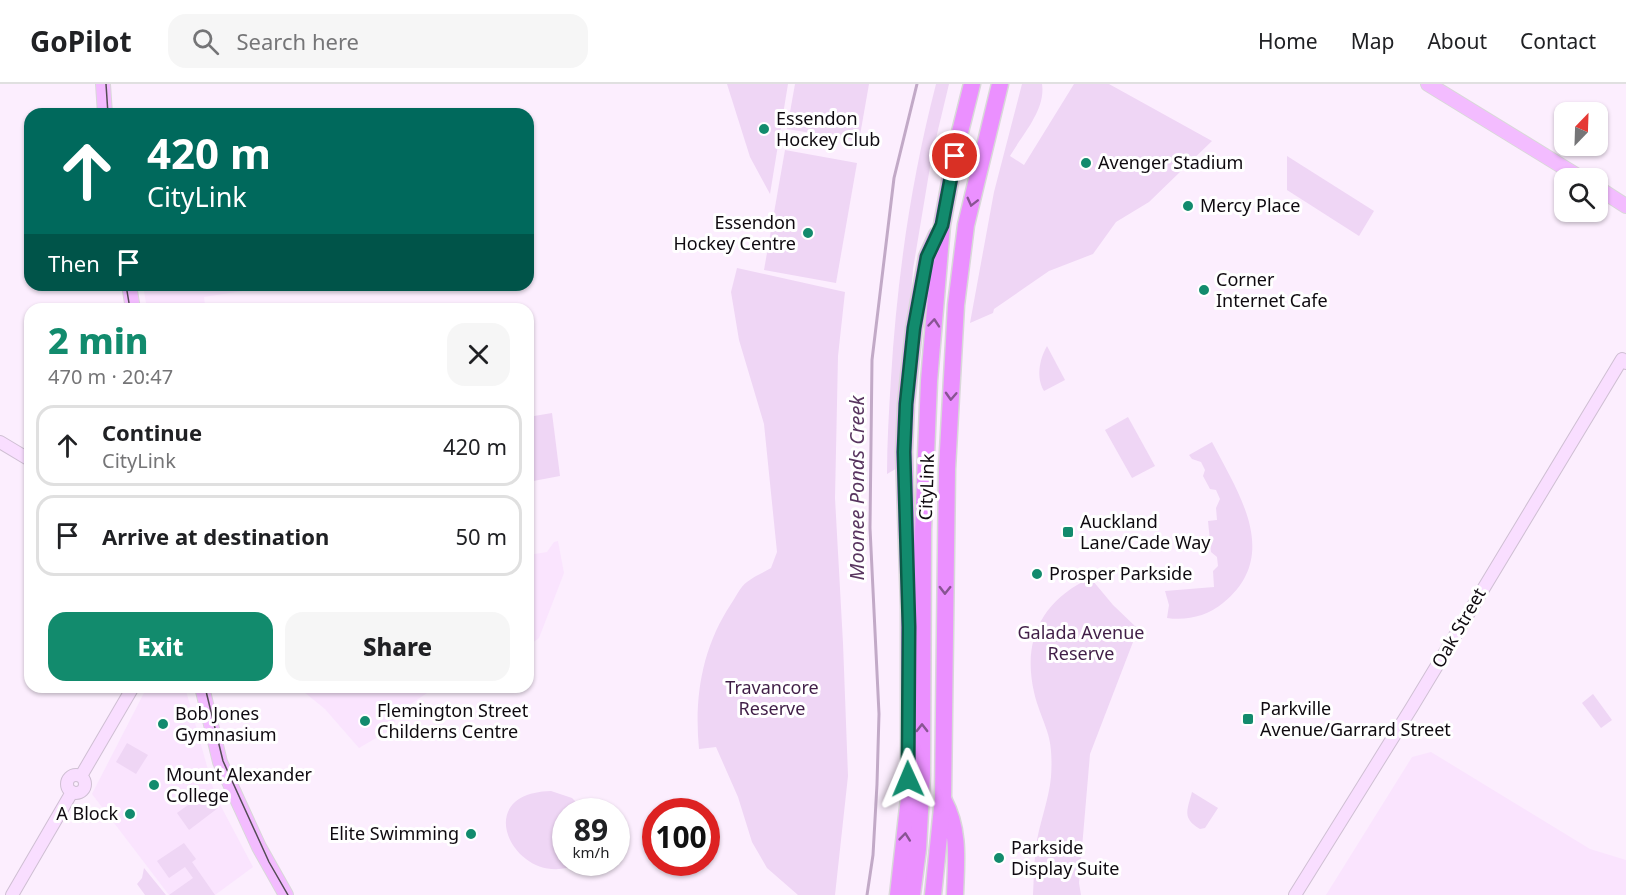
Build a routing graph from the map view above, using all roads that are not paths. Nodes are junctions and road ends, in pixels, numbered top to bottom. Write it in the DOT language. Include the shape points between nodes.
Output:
graph roads {
  1 [pos="103,84"];
  2 [pos="972,84"];
  3 [pos="1000,84"];
  4 [pos="1428,84"];
  5 [pos="105,108"];
  6 [pos="1565,168"];
  7 [pos="1608,194"];
  8 [pos="1626,206"];
  9 [pos="942,225"];
  10 [pos="1624,361"];
  11 [pos="0,442"];
  12 [pos="0,451"];
  13 [pos="24,456"];
  14 [pos="24,465"];
  15 [pos="129,693"];
  16 [pos="203,693"];
  17 [pos="943,798"];
  18 [pos="12,895"];
  19 [pos="286,895"];
  20 [pos="898,895"];
  21 [pos="912,895"];
  22 [pos="933,895"];
  23 [pos="956,895"];
  24 [pos="1295,895"];
  1 -- 5 [label="main road"];
  2 -- 9 [label="highway, CityLink"];
  3 -- 17 [label="highway, CityLink, one-way" via="966,225 956,305 947,468"];
  4 -- 6 [label="main road"];
  7 -- 8 [label="main road"];
  20 -- 9 [label="highway, one-way" via="909,798 906,404 927,257"];
  21 -- 9 [label="highway, CityLink, one-way" via="922,775 923,530 929,381"];
  10 -- 24 [label="street, Oak Street"];
  11 -- 13 [label="street"];
  12 -- 14 [label="street"];
  15 -- 18 [label="street" via="81,776 69,779 67,785 72,792"];
  16 -- 19 [label="main road" via="220,762"];
  17 -- 22 [label="highway, CityLink"];
  17 -- 23 [label="highway" via="956,838"];
}
